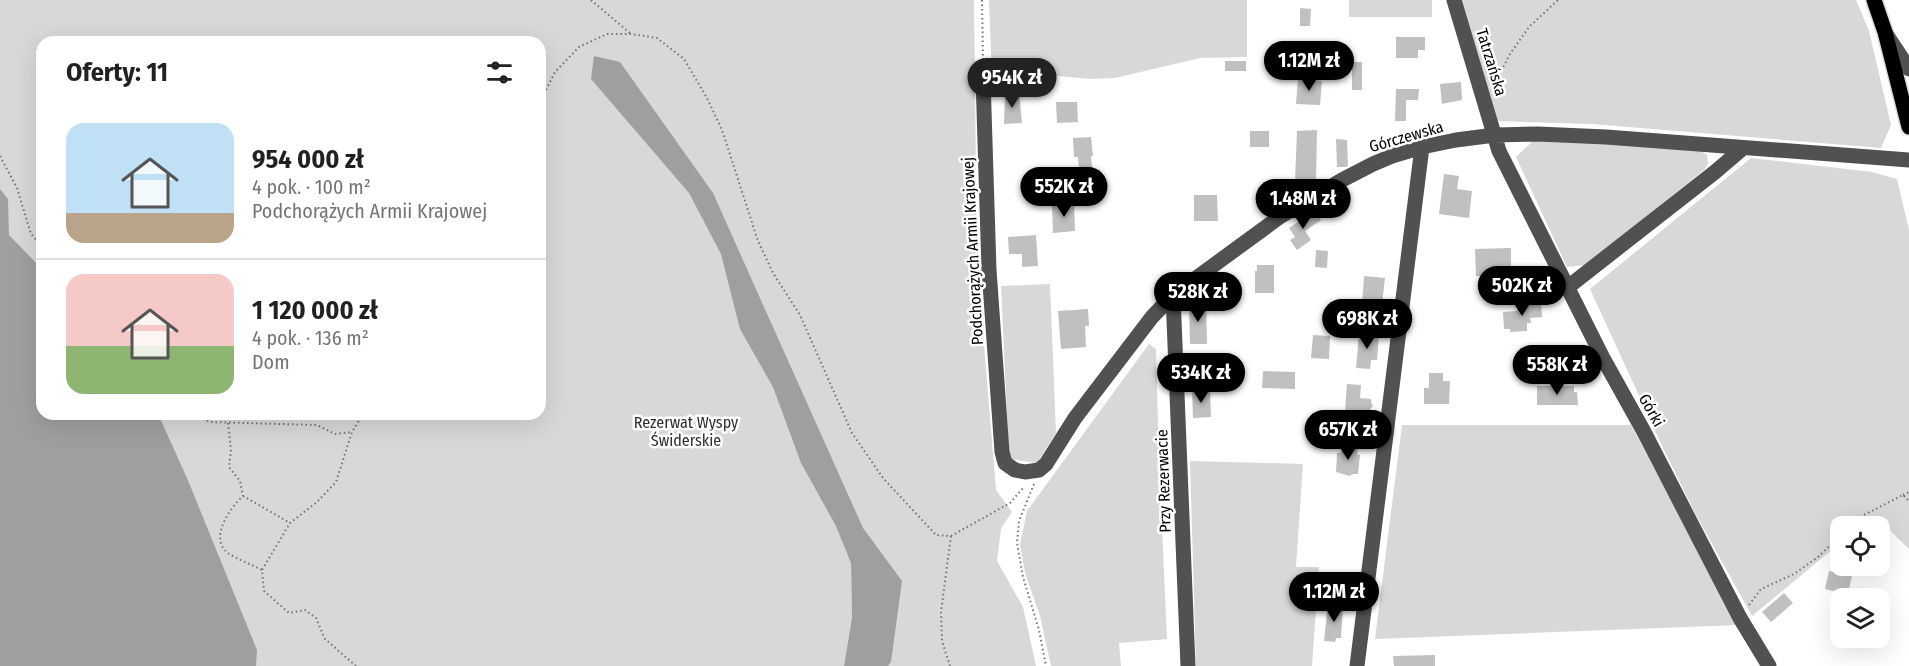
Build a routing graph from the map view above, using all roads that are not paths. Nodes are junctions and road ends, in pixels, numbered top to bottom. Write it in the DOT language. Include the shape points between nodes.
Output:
graph roads {
  1 [pos="1454,0"];
  2 [pos="1874,0"];
  3 [pos="1885,32"];
  4 [pos="1909,69"];
  5 [pos="983,78"];
  6 [pos="1909,127"];
  7 [pos="1495,135"];
  8 [pos="1422,147"];
  9 [pos="1742,149"];
  10 [pos="1909,160"];
  11 [pos="1568,286"];
  12 [pos="1173,295"];
  13 [pos="1039,470"];
  14 [pos="1188,666"];
  15 [pos="1358,666"];
  16 [pos="1769,666"];
  1 -- 7 [label="street, Tatrzańska"];
  2 -- 3 [label="main road"];
  3 -- 4 [label="street"];
  3 -- 6 [label="main road"];
  5 -- 13 [label="street, Podchorążych Armii Krajowej" via="988,270 1002,452 1005,463 1015,470"];
  7 -- 8 [label="street, Górczewska"];
  7 -- 9 [label="street, Górczewska" via="1606,137"];
  7 -- 11 [label="street, Górki" via="1499,151"];
  8 -- 12 [label="street, Górczewska" via="1373,164 1281,216"];
  8 -- 15 [label="street"];
  9 -- 10 [label="street, Górczewska"];
  9 -- 11 [label="street"];
  11 -- 16 [label="street, Górki" via="1740,618"];
  12 -- 13 [label="street, Górczewska" via="1152,317"];
  12 -- 14 [label="street, Przy Rezerwacie"];
}
